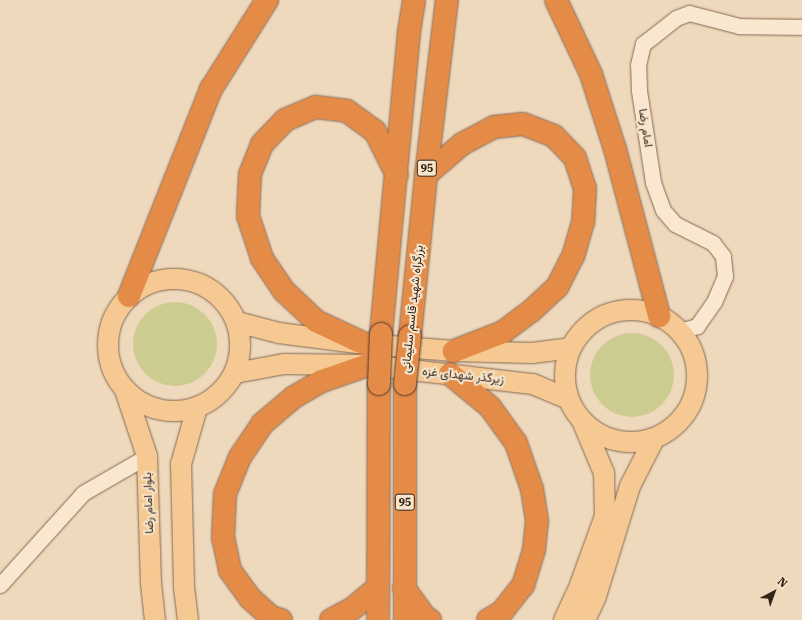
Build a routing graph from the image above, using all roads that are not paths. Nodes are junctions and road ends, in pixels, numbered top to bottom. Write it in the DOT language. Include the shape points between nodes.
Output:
graph roads {
  1 [pos="267,0"];
  2 [pos="414,0"];
  3 [pos="447,0"];
  4 [pos="556,0"];
  5 [pos="802,27"];
  6 [pos="397,175"];
  7 [pos="426,175"];
  8 [pos="129,296"];
  9 [pos="659,316"];
  10 [pos="237,322"];
  11 [pos="680,331"];
  12 [pos="373,339"];
  13 [pos="570,348"];
  14 [pos="454,351"];
  15 [pos="368,366"];
  16 [pos="235,373"];
  17 [pos="450,374"];
  18 [pos="125,390"];
  19 [pos="568,399"];
  20 [pos="197,408"];
  21 [pos="582,421"];
  22 [pos="654,439"];
  23 [pos="147,456"];
  24 [pos="0,585"];
  25 [pos="378,587"];
  26 [pos="404,588"];
  27 [pos="155,620"];
  28 [pos="188,620"];
  29 [pos="280,620"];
  30 [pos="331,620"];
  31 [pos="378,620"];
  32 [pos="405,620"];
  33 [pos="430,620"];
  34 [pos="488,620"];
  35 [pos="564,620"];
  36 [pos="585,620"];
  1 -- 8 [label="highway" via="211,89"];
  2 -- 6 [label="highway, 95"];
  3 -- 7 [label="highway, بزرگراه شهید قاسم سلیمانی / 95"];
  4 -- 9 [label="highway" via="591,74 615,149"];
  5 -- 11 [label="street, امام رضا" via="738,26 689,13 676,18 643,44 638,65 639,90 653,182 662,210 675,224 713,243 723,256 725,276 714,302 697,326"];
  6 -- 12 [label="highway, 95"];
  6 -- 12 [label="highway" via="375,131 347,111 316,107 285,120 262,144 250,174 248,216 262,258 284,291 316,321"];
  7 -- 14 [label="highway" via="462,144 494,127 523,124 554,136 575,158 585,188 583,222 573,256 557,287 503,332"];
  7 -- 26 [label="highway, بزرگراه شهید قاسم سلیمانی / 95, bridge" via="405,384"];
  8 -- 10 [label="main road" via="152,282 164,280 177,278 202,284 224,300"];
  8 -- 18 [label="main road" via="114,316 108,342 112,367"];
  9 -- 11 [label="main road"];
  9 -- 13 [label="main road" via="634,310 608,314 586,327"];
  10 -- 12 [label="main road, زیرگذر شهدای غزه" via="279,333"];
  10 -- 16 [label="main road" via="241,348"];
  11 -- 22 [label="main road" via="694,354 698,379 692,405 676,426"];
  12 -- 14 [label="main road, زیرگذر شهدای غزه"];
  12 -- 25 [label="highway, 95, bridge" via="379,384"];
  13 -- 14 [label="main road, زیرگذر شهدای غزه" via="532,353"];
  13 -- 19 [label="main road" via="564,373"];
  15 -- 16 [label="main road, زیرگذر شهدای غزه" via="284,364"];
  15 -- 17 [label="main road, زیرگذر شهدای غزه"];
  15 -- 29 [label="highway" via="322,381 294,397 262,424 240,457 225,494 223,538 230,570 250,598 271,617"];
  16 -- 20 [label="main road" via="220,394"];
  17 -- 19 [label="main road, زیرگذر شهدای غزه" via="533,384"];
  17 -- 34 [label="highway" via="490,407 516,443 532,489 537,521 534,550 523,585 502,612"];
  18 -- 20 [label="main road" via="146,405 172,412"];
  18 -- 23 [label="main road, بلوار امام رضا"];
  19 -- 21 [label="main road"];
  20 -- 28 [label="main road" via="181,464 184,586"];
  21 -- 22 [label="main road" via="603,437 628,443"];
  21 -- 35 [label="main road" via="604,473 606,516"];
  22 -- 36 [label="main road" via="630,486 596,596"];
  23 -- 24 [label="street" via="83,493"];
  23 -- 27 [label="main road, بلوار امام رضا" via="151,583"];
  25 -- 30 [label="highway" via="352,609"];
  25 -- 31 [label="highway, 95"];
  26 -- 32 [label="highway, بزرگراه شهید قاسم سلیمانی / 95"];
  26 -- 33 [label="highway"];
}
